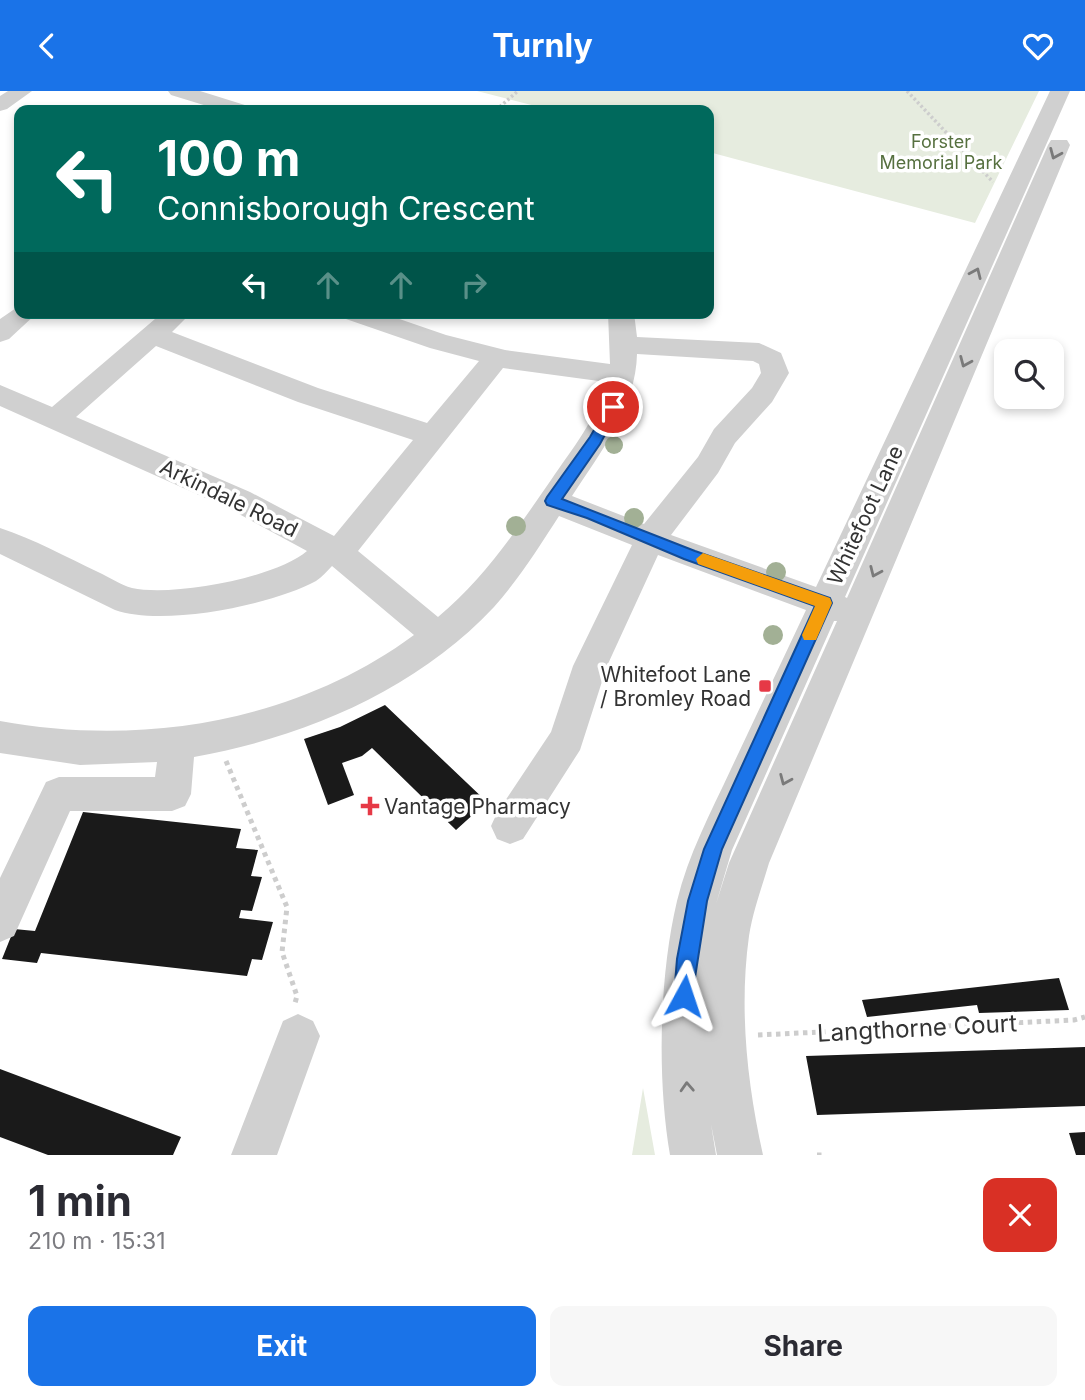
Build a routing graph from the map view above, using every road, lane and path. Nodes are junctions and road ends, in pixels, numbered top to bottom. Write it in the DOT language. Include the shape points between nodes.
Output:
graph roads {
  1 [pos="22,91"];
  2 [pos="518,91"];
  3 [pos="907,91"];
  4 [pos="1060,91"];
  5 [pos="1082,91"];
  6 [pos="192,93"];
  7 [pos="1,103"];
  8 [pos="227,105"];
  9 [pos="502,105"];
  10 [pos="998,187"];
  11 [pos="17,319"];
  12 [pos="171,319"];
  13 [pos="372,319"];
  14 [pos="0,333"];
  15 [pos="153,335"];
  16 [pos="623,344"];
  17 [pos="497,357"];
  18 [pos="0,395"];
  19 [pos="56,419"];
  20 [pos="433,436"];
  21 [pos="552,501"];
  22 [pos="650,539"];
  23 [pos="0,540"];
  24 [pos="335,551"];
  25 [pos="840,609"];
  26 [pos="438,635"];
  27 [pos="0,737"];
  28 [pos="217,738"];
  29 [pos="177,745"];
  30 [pos="510,826"];
  31 [pos="0,922"];
  32 [pos="706,963"];
  33 [pos="1085,1017"];
  34 [pos="295,1022"];
  35 [pos="749,1036"];
  36 [pos="254,1155"];
  37 [pos="693,1155"];
  38 [pos="740,1155"];
  39 [pos="817,1155"];
  40 [pos="822,1155"];
  1 -- 7 [label="street"];
  2 -- 9 [label="path"];
  3 -- 10 [label="path"];
  25 -- 4 [label="street, Whitefoot Lane, one-way"];
  5 -- 25 [label="street, Whitefoot Lane, one-way"];
  6 -- 8 [label="street"];
  11 -- 14 [label="street"];
  12 -- 15 [label="street"];
  13 -- 17 [label="street"];
  15 -- 19 [label="street"];
  15 -- 20 [label="street" via="308,395"];
  16 -- 17 [label="street"];
  16 -- 21 [label="street" via="613,407"];
  16 -- 22 [label="street" via="759,352 771,359 775,373"];
  17 -- 20 [label="street"];
  18 -- 19 [label="street, Arkindale Road"];
  19 -- 24 [label="street, Arkindale Road" via="239,500"];
  20 -- 24 [label="street"];
  21 -- 22 [label="street"];
  21 -- 26 [label="street" via="496,580"];
  22 -- 25 [label="street"];
  22 -- 30 [label="street" via="590,666 567,739"];
  23 -- 24 [label="street" via="127,601 164,604 272,584 306,571"];
  24 -- 26 [label="street, Arkindale Road"];
  25 -- 32 [label="street, Whitefoot Lane" via="713,849 697,901"];
  26 -- 28 [label="street" via="365,686 263,726"];
  27 -- 29 [label="street" via="90,749"];
  28 -- 29 [label="street"];
  28 -- 34 [label="path" via="287,907 282,952 297,996"];
  29 -- 31 [label="street" via="172,794 59,794"];
  37 -- 32 [label="street, Whitefoot Lane, one-way" via="683,1010"];
  32 -- 38 [label="street, Whitefoot Lane" via="723,1037"];
  33 -- 35 [label="path, Langthorne Court"];
  34 -- 36 [label="street"];
  39 -- 40 [label="path"];
}
